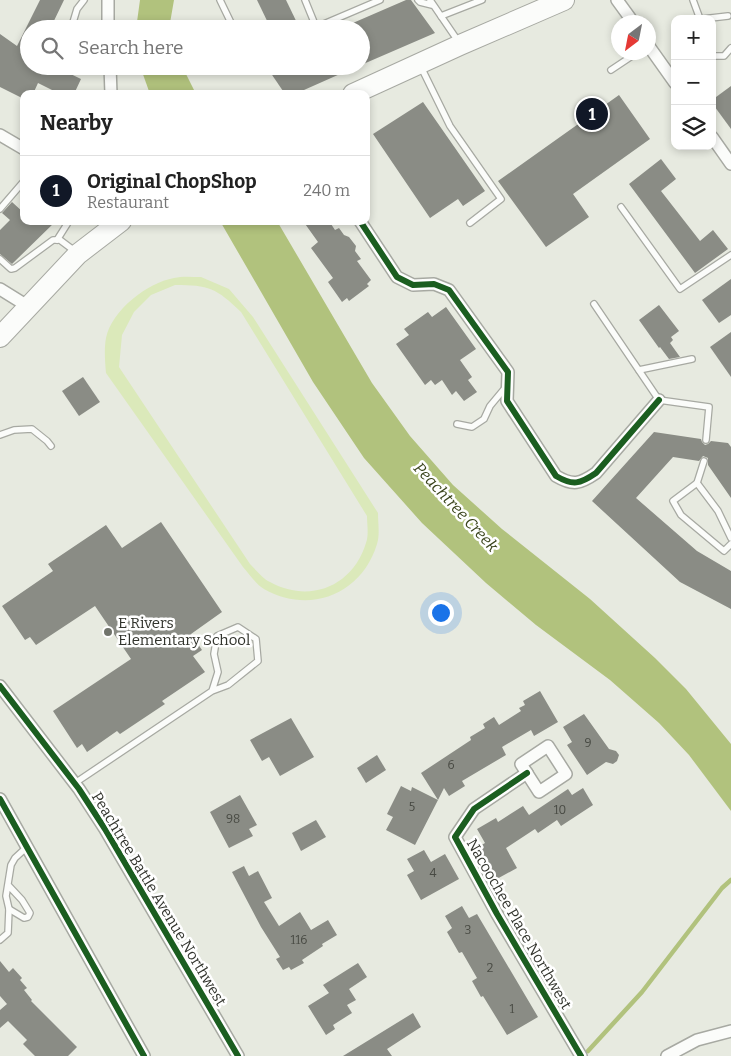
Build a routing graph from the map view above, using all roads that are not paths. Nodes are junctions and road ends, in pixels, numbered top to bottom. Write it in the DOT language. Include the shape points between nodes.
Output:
graph roads {
  1 [pos="84,0"];
  2 [pos="108,0"];
  3 [pos="220,0"];
  4 [pos="305,0"];
  5 [pos="380,0"];
  6 [pos="418,0"];
  7 [pos="482,0"];
  8 [pos="564,0"];
  9 [pos="617,0"];
  10 [pos="693,0"];
  11 [pos="431,3"];
  12 [pos="539,5"];
  13 [pos="628,15"];
  14 [pos="699,15"];
  15 [pos="441,16"];
  16 [pos="728,16"];
  17 [pos="716,17"];
  18 [pos="73,20"];
  19 [pos="108,20"];
  20 [pos="230,20"];
  21 [pos="311,20"];
  22 [pos="333,20"];
  23 [pos="460,45"];
  24 [pos="731,48"];
  25 [pos="656,56"];
  26 [pos="716,56"];
  27 [pos="626,60"];
  28 [pos="419,64"];
  29 [pos="610,70"];
  30 [pos="110,75"];
  31 [pos="671,77"];
  32 [pos="111,90"];
  33 [pos="362,90"];
  34 [pos="0,135"];
  35 [pos="716,143"];
  36 [pos="20,147"];
  37 [pos="731,164"];
  38 [pos="20,186"];
  39 [pos="621,207"];
  40 [pos="0,209"];
  41 [pos="470,223"];
  42 [pos="66,225"];
  43 [pos="116,225"];
  44 [pos="363,225"];
  45 [pos="57,240"];
  46 [pos="78,254"];
  47 [pos="731,255"];
  48 [pos="0,260"];
  49 [pos="0,289"];
  50 [pos="594,304"];
  51 [pos="29,307"];
  52 [pos="0,337"];
  53 [pos="692,359"];
  54 [pos="639,370"];
  55 [pos="507,386"];
  56 [pos="660,400"];
  57 [pos="457,424"];
  58 [pos="0,436"];
  59 [pos="706,440"];
  60 [pos="51,446"];
  61 [pos="704,462"];
  62 [pos="697,483"];
  63 [pos="731,538"];
  64 [pos="731,544"];
  65 [pos="0,686"];
  66 [pos="212,691"];
  67 [pos="527,773"];
  68 [pos="75,783"];
  69 [pos="0,799"];
  70 [pos="27,847"];
  71 [pos="8,885"];
  72 [pos="9,909"];
  73 [pos="0,940"];
  74 [pos="731,1031"];
  75 [pos="144,1056"];
  76 [pos="238,1056"];
  77 [pos="581,1056"];
  78 [pos="667,1056"];
  1 -- 18 [label="lane" via="76,9"];
  2 -- 19 [label="street"];
  3 -- 20 [label="lane"];
  4 -- 21 [label="lane"];
  5 -- 22 [label="lane"];
  6 -- 11 [label="lane"];
  7 -- 15 [label="lane"];
  8 -- 12 [label="highway"];
  9 -- 13 [label="street"];
  10 -- 14 [label="lane"];
  11 -- 15 [label="lane"];
  12 -- 23 [label="highway"];
  15 -- 23 [label="lane"];
  16 -- 17 [label="lane"];
  23 -- 28 [label="highway"];
  24 -- 26 [label="lane" via="724,56"];
  25 -- 31 [label="street"];
  27 -- 29 [label="lane"];
  28 -- 33 [label="highway"];
  28 -- 41 [label="lane" via="450,126 502,199"];
  30 -- 32 [label="street"];
  34 -- 36 [label="street"];
  35 -- 37 [label="street"];
  38 -- 40 [label="lane"];
  39 -- 47 [label="lane" via="680,289"];
  42 -- 45 [label="lane"];
  43 -- 46 [label="highway"];
  44 -- 55 [label="street" via="397,277 413,285 434,284 449,290 508,372"];
  45 -- 46 [label="lane"];
  45 -- 48 [label="lane" via="15,268 10,269"];
  46 -- 51 [label="highway"];
  49 -- 51 [label="street"];
  50 -- 54 [label="lane"];
  51 -- 52 [label="highway"];
  53 -- 54 [label="lane"];
  54 -- 56 [label="lane"];
  55 -- 56 [label="street" via="507,401 556,476 568,483 583,482 596,473"];
  55 -- 57 [label="lane" via="490,406 484,419 472,426"];
  56 -- 59 [label="lane" via="709,407"];
  58 -- 60 [label="lane" via="14,430 32,429"];
  61 -- 62 [label="lane"];
  62 -- 63 [label="lane" via="718,511"];
  62 -- 64 [label="lane" via="673,501 681,515 724,551"];
  65 -- 68 [label="street, Peachtree Battle Avenue Northwest"];
  66 -- 66 [label="lane" via="228,685 258,661 256,639 238,627 217,636 214,654 218,672"];
  66 -- 68 [label="lane"];
  67 -- 77 [label="street, Nacoochee Place Northwest" via="474,809 455,837"];
  68 -- 76 [label="street, Peachtree Battle Avenue Northwest"];
  69 -- 70 [label="street"];
  70 -- 71 [label="lane" via="11,865"];
  70 -- 75 [label="street"];
  71 -- 72 [label="lane"];
  71 -- 72 [label="lane" via="30,913 24,918"];
  72 -- 73 [label="lane" via="8,933"];
  74 -- 78 [label="street" via="697,1040"];
}
